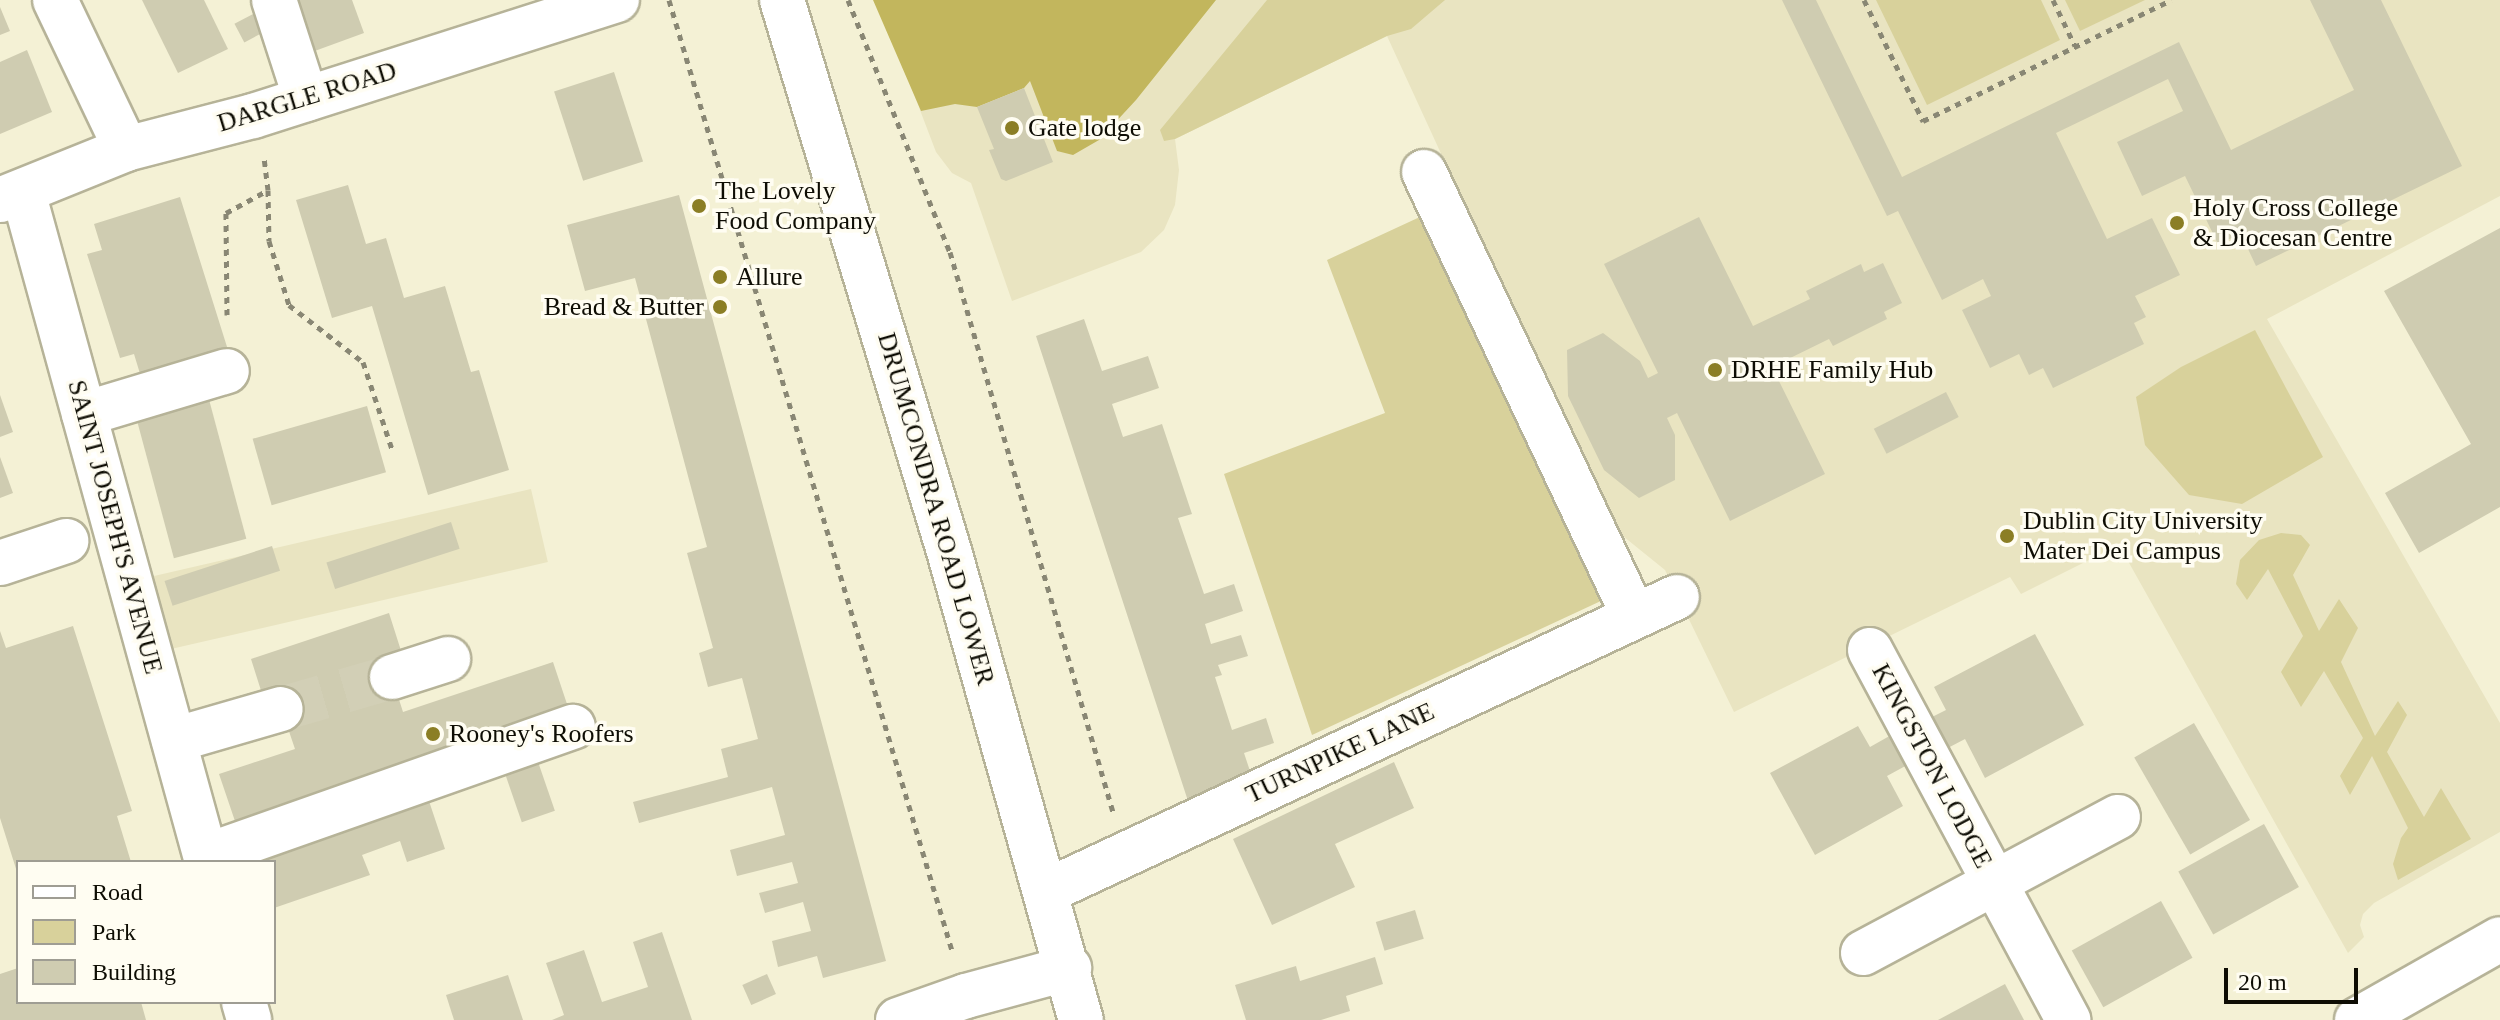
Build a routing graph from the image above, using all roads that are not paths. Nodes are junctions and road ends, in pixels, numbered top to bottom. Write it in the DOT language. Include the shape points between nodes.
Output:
graph roads {
  1 [pos="55,0"];
  2 [pos="274,0"];
  3 [pos="617,0"];
  4 [pos="782,0"];
  5 [pos="306,99"];
  6 [pos="126,149"];
  7 [pos="1424,172"];
  8 [pos="12,196"];
  9 [pos="227,371"];
  10 [pos="84,414"];
  11 [pos="66,541"];
  12 [pos="0,563"];
  13 [pos="1677,597"];
  14 [pos="1633,615"];
  15 [pos="1870,650"];
  16 [pos="448,659"];
  17 [pos="392,677"];
  18 [pos="281,709"];
  19 [pos="573,727"];
  20 [pos="174,740"];
  21 [pos="2118,817"];
  22 [pos="206,859"];
  23 [pos="1995,883"];
  24 [pos="1047,891"];
  25 [pos="2500,939"];
  26 [pos="1863,953"];
  27 [pos="1069,968"];
  28 [pos="898,1020"];
  29 [pos="1081,1020"];
  30 [pos="2068,1020"];
  31 [pos="2357,1020"];
  1 -- 6 [label="street"];
  2 -- 5 [label="street"];
  3 -- 5 [label="street, DARGLE ROAD"];
  4 -- 24 [label="street, DRUMCONDRA ROAD LOWER"];
  5 -- 6 [label="street, DARGLE ROAD"];
  6 -- 8 [label="street, DARGLE ROAD"];
  7 -- 14 [label="street"];
  8 -- 10 [label="street, SAINT JOSEPH'S AVENUE"];
  9 -- 10 [label="street"];
  10 -- 20 [label="street, SAINT JOSEPH'S AVENUE"];
  11 -- 12 [label="street"];
  13 -- 14 [label="street, TURNPIKE LANE"];
  14 -- 24 [label="street, TURNPIKE LANE"];
  15 -- 23 [label="street, KINGSTON LODGE"];
  16 -- 17 [label="street"];
  18 -- 20 [label="street"];
  19 -- 22 [label="street"];
  20 -- 22 [label="street, SAINT JOSEPH'S AVENUE"];
  21 -- 23 [label="street, KINGSTON LODGE"];
  23 -- 26 [label="street, KINGSTON LODGE"];
  23 -- 30 [label="street, KINGSTON LODGE"];
  24 -- 27 [label="street, DRUMCONDRA ROAD LOWER"];
  25 -- 31 [label="street"];
  27 -- 28 [label="street"];
  27 -- 29 [label="street, DRUMCONDRA ROAD LOWER"];
}
